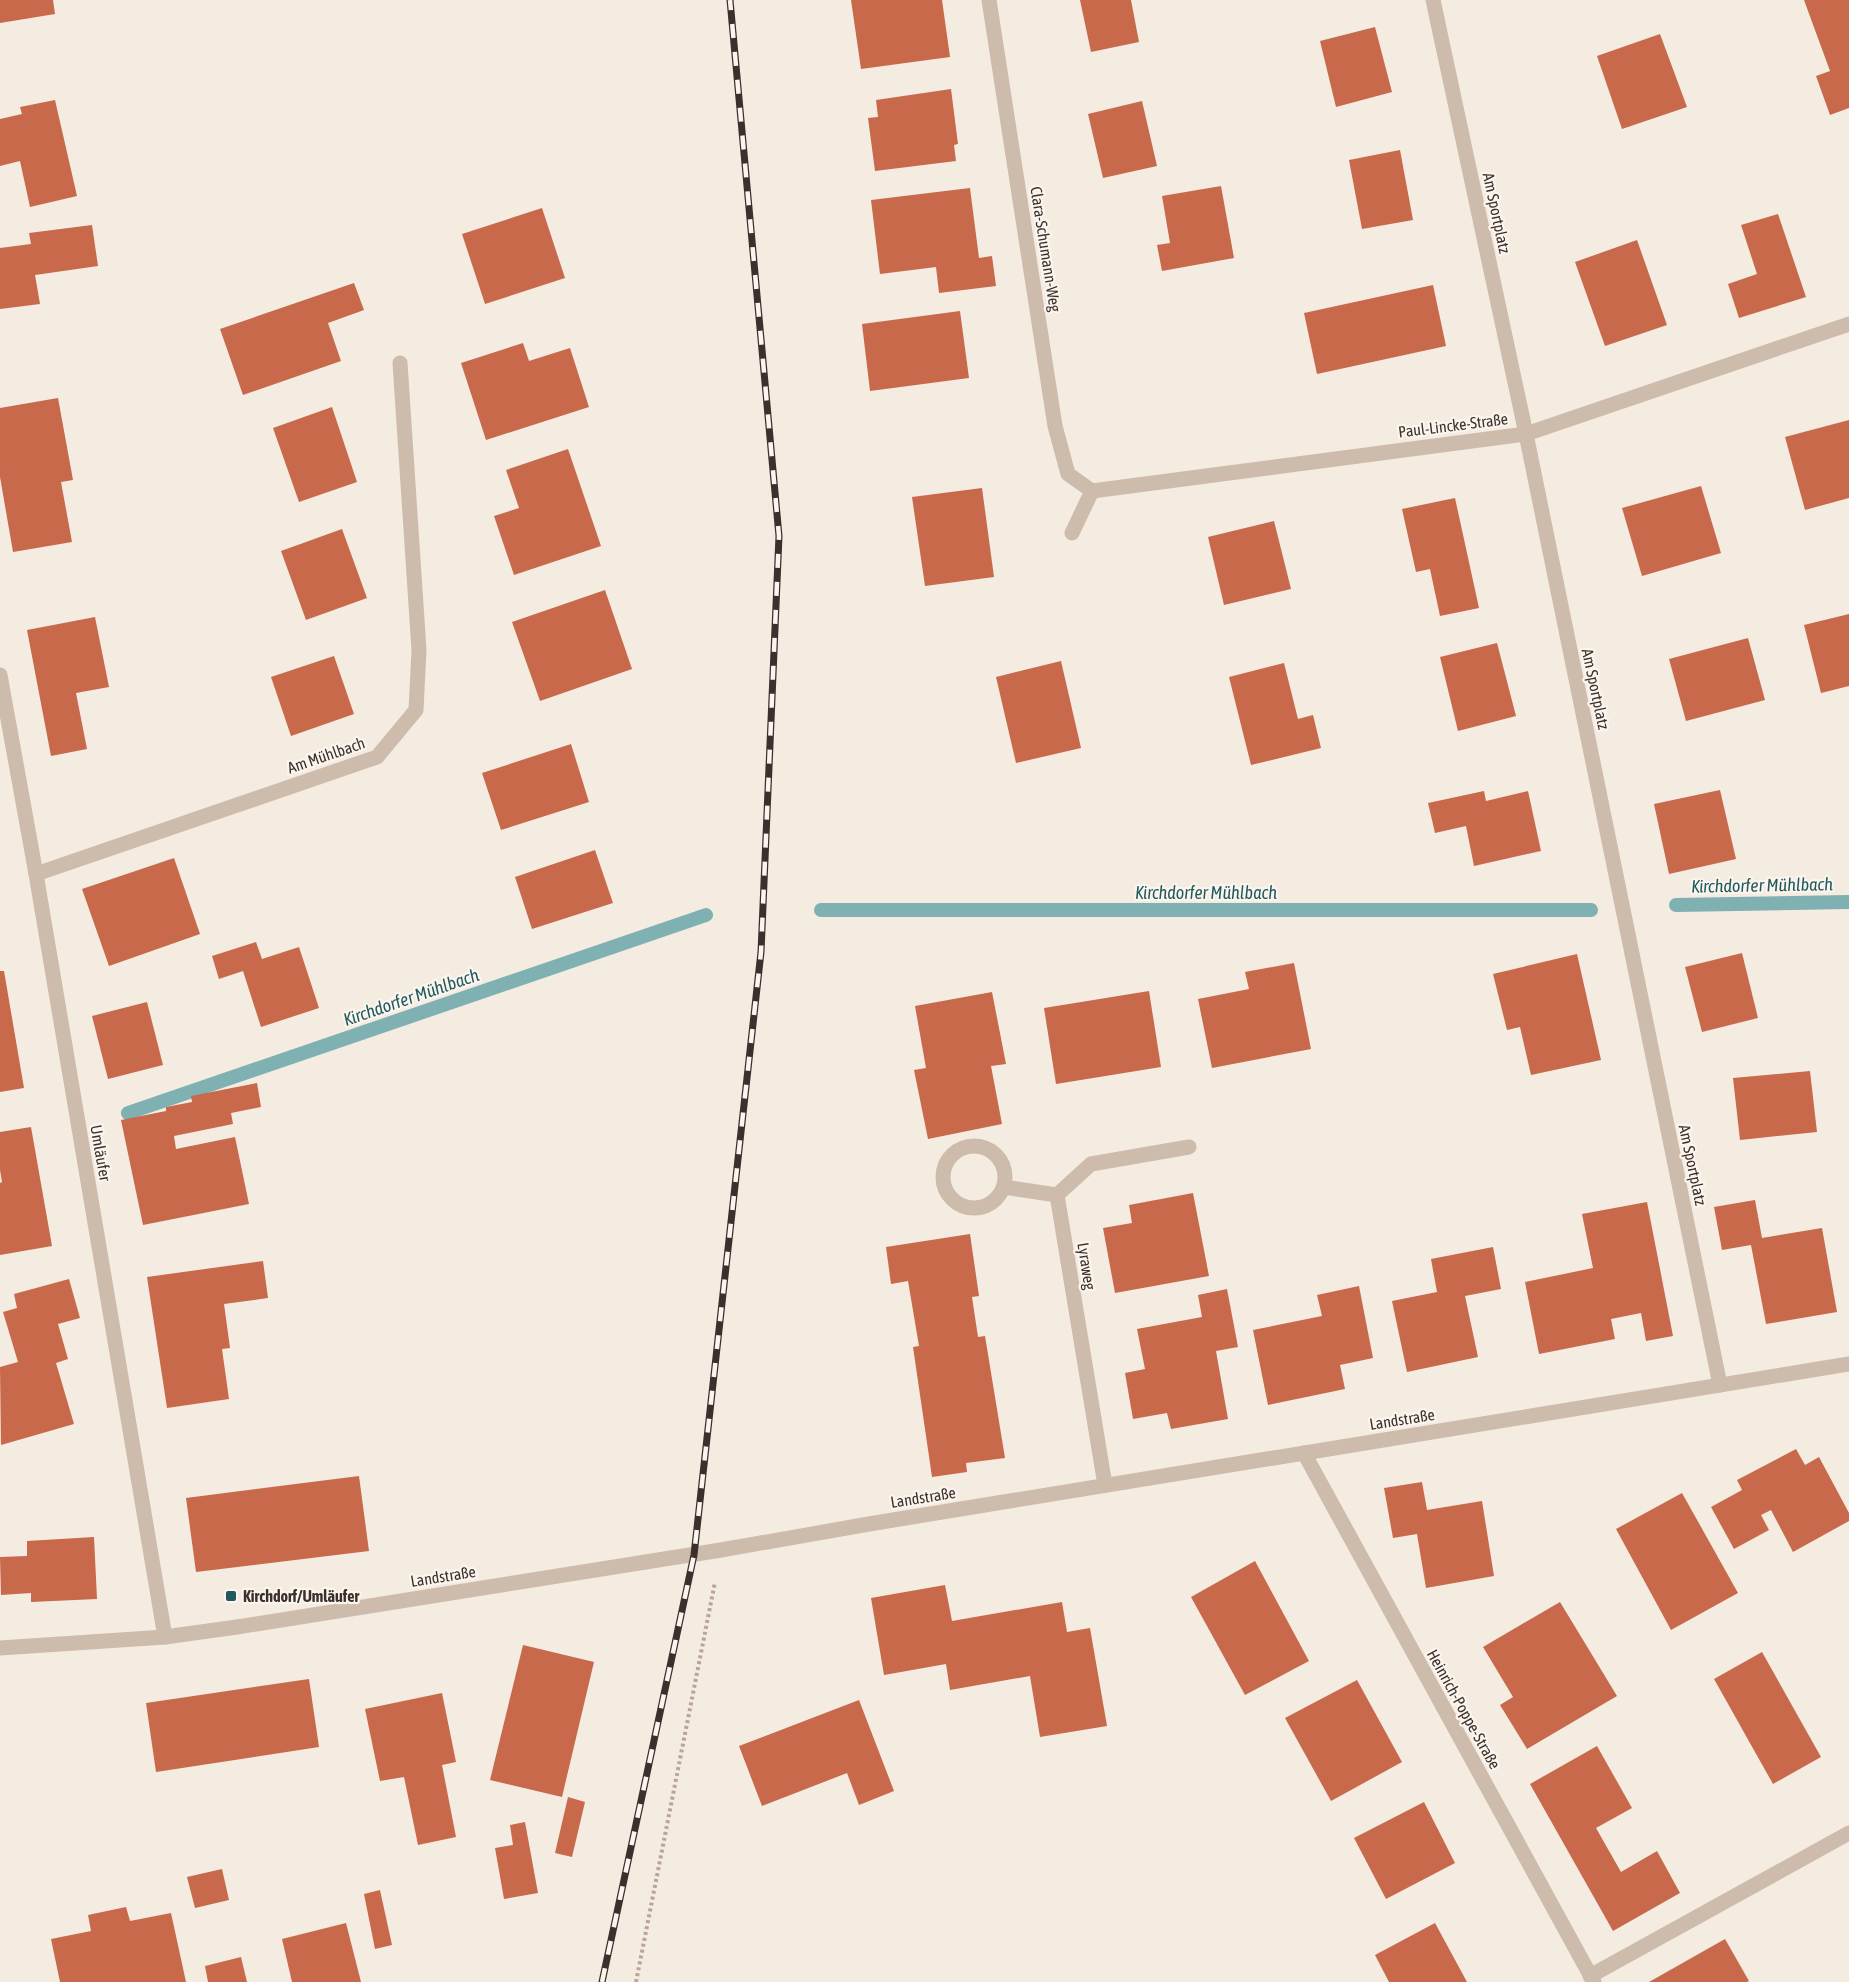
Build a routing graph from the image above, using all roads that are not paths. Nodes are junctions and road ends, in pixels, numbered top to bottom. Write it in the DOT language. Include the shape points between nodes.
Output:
graph roads {
  1 [pos="989,0"];
  2 [pos="1433,0"];
  3 [pos="1849,324"];
  4 [pos="400,363"];
  5 [pos="1526,434"];
  6 [pos="1092,491"];
  7 [pos="1072,533"];
  8 [pos="0,675"];
  9 [pos="36,874"];
  10 [pos="1189,1147"];
  11 [pos="1004,1187"];
  12 [pos="1057,1195"];
  13 [pos="1849,1364"];
  14 [pos="1720,1385"];
  15 [pos="1304,1453"];
  16 [pos="1105,1485"];
  17 [pos="165,1636"];
  18 [pos="0,1648"];
  19 [pos="1849,1833"];
  20 [pos="1592,1979"];
  1 -- 6 [label="street, Clara-Schumann-Weg" via="1055,426 1068,474"];
  2 -- 5 [label="street, Am Sportplatz"];
  3 -- 5 [label="street, Paul-Lincke-Straße"];
  4 -- 9 [label="street, Am Mühlbach" via="419,650 416,710 377,757"];
  5 -- 6 [label="street, Paul-Lincke-Straße"];
  5 -- 14 [label="street, Am Sportplatz"];
  6 -- 7 [label="street"];
  8 -- 9 [label="street, Umläufer"];
  9 -- 17 [label="street, Umläufer"];
  10 -- 12 [label="street" via="1091,1164"];
  11 -- 11 [label="street" via="999,1158 983,1147 973,1145 954,1152 943,1169 942,1180 951,1199 970,1209 991,1203"];
  11 -- 12 [label="street"];
  12 -- 16 [label="street, Lyraweg"];
  13 -- 14 [label="street, Landstraße"];
  14 -- 15 [label="street, Landstraße"];
  15 -- 16 [label="street, Landstraße"];
  15 -- 20 [label="street, Heinrich-Poppe-Straße"];
  16 -- 17 [label="street, Landstraße" via="721,1550"];
  17 -- 18 [label="street, Landstraße"];
  19 -- 20 [label="street"];
}
